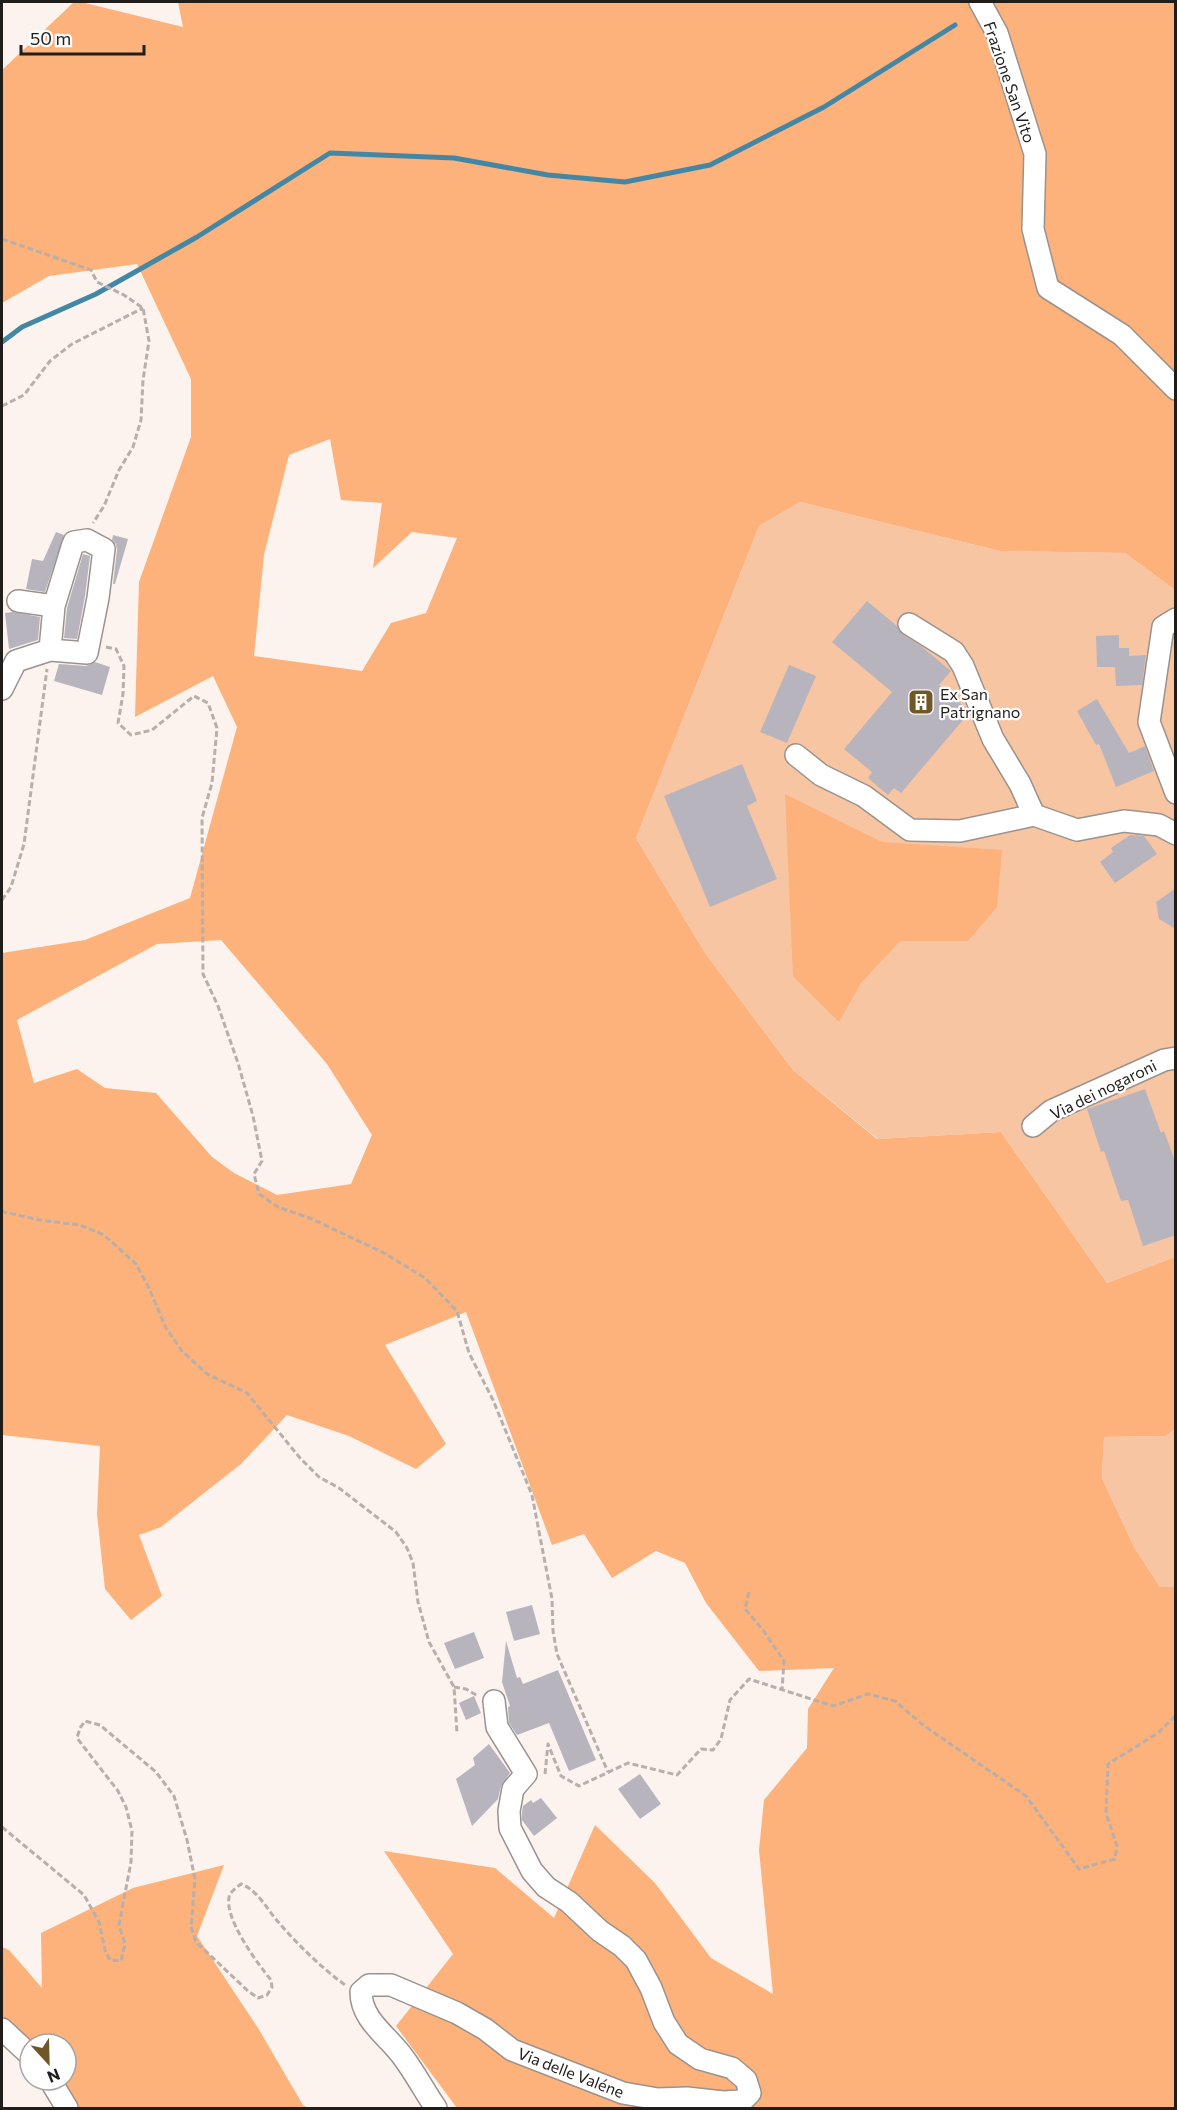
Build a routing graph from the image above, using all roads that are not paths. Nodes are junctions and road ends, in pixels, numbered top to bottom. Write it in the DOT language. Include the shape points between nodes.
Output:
graph roads {
  1 [pos="980,2"];
  2 [pos="1176,389"];
  3 [pos="18,601"];
  4 [pos="54,606"];
  5 [pos="1176,619"];
  6 [pos="909,624"];
  7 [pos="50,650"];
  8 [pos="2,689"];
  9 [pos="795,755"];
  10 [pos="1176,793"];
  11 [pos="1034,815"];
  12 [pos="1176,834"];
  13 [pos="1176,1058"];
  14 [pos="1033,1126"];
  15 [pos="494,1701"];
  16 [pos="2,2029"];
  17 [pos="18,2044"];
  18 [pos="57,2092"];
  19 [pos="67,2109"];
  20 [pos="436,2109"];
  1 -- 2 [label="street, Frazione San Vito" via="997,33 1035,154 1033,229 1048,288 1122,335"];
  3 -- 4 [label="street"];
  4 -- 7 [label="street"];
  4 -- 7 [label="street" via="74,542 87,540 104,549 87,653"];
  5 -- 10 [label="street" via="1163,627 1149,722"];
  6 -- 11 [label="street" via="954,652 993,739"];
  7 -- 8 [label="street" via="16,661"];
  9 -- 11 [label="street" via="821,774 864,796 910,830 960,831"];
  11 -- 12 [label="street" via="1077,830 1124,821 1159,825"];
  13 -- 14 [label="street, Via dei nogaroni" via="1050,1111"];
  15 -- 20 [label="street, Via delle Valéne" via="497,1727 526,1774 513,1789 510,1828 532,1871 546,1887 636,1960 678,2044 700,2059 732,2068 746,2080 750,2093 742,2100 723,2102 622,2093 512,2050 457,2013 391,1985 369,1985 361,1992 361,2004 402,2056"];
  16 -- 17 [label="street"];
  18 -- 19 [label="street"];
}
